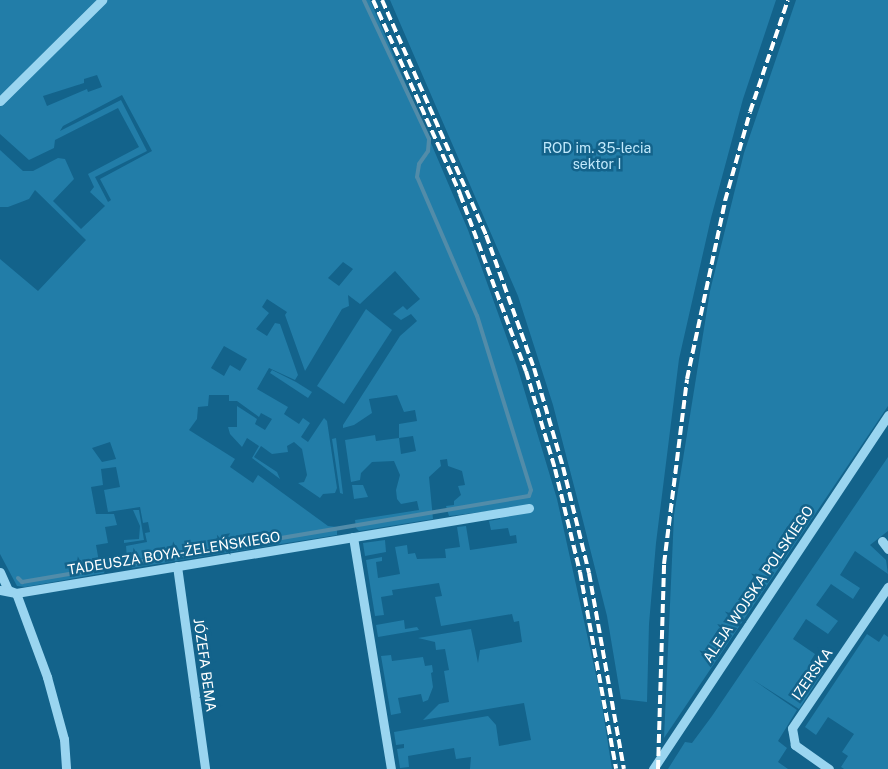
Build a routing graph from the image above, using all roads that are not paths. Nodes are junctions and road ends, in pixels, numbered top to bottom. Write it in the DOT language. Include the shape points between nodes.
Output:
graph roads {
  1 [pos="102,0"];
  2 [pos="0,101"];
  3 [pos="888,416"];
  4 [pos="880,427"];
  5 [pos="888,433"];
  6 [pos="529,508"];
  7 [pos="353,537"];
  8 [pos="882,541"];
  9 [pos="888,549"];
  10 [pos="177,566"];
  11 [pos="0,572"];
  12 [pos="888,587"];
  13 [pos="8,591"];
  14 [pos="66,769"];
  15 [pos="205,769"];
  16 [pos="391,769"];
  17 [pos="653,769"];
  18 [pos="829,769"];
  1 -- 2 [label="street"];
  3 -- 4 [label="street, ALEJA WOJSKA POLSKIEGO"];
  4 -- 5 [label="street"];
  4 -- 17 [label="street, ALEJA WOJSKA POLSKIEGO"];
  6 -- 7 [label="street, TADEUSZA BOYA-ŻELEŃSKIEGO"];
  7 -- 10 [label="street, TADEUSZA BOYA-ŻELEŃSKIEGO"];
  7 -- 16 [label="street"];
  8 -- 9 [label="street"];
  10 -- 13 [label="street, TADEUSZA BOYA-ŻELEŃSKIEGO"];
  10 -- 15 [label="street, JÓZEFA BEMA"];
  11 -- 13 [label="street"];
  12 -- 18 [label="street, IZERSKA" via="792,728 795,745"];
  13 -- 14 [label="street" via="47,677 64,739"];
}
